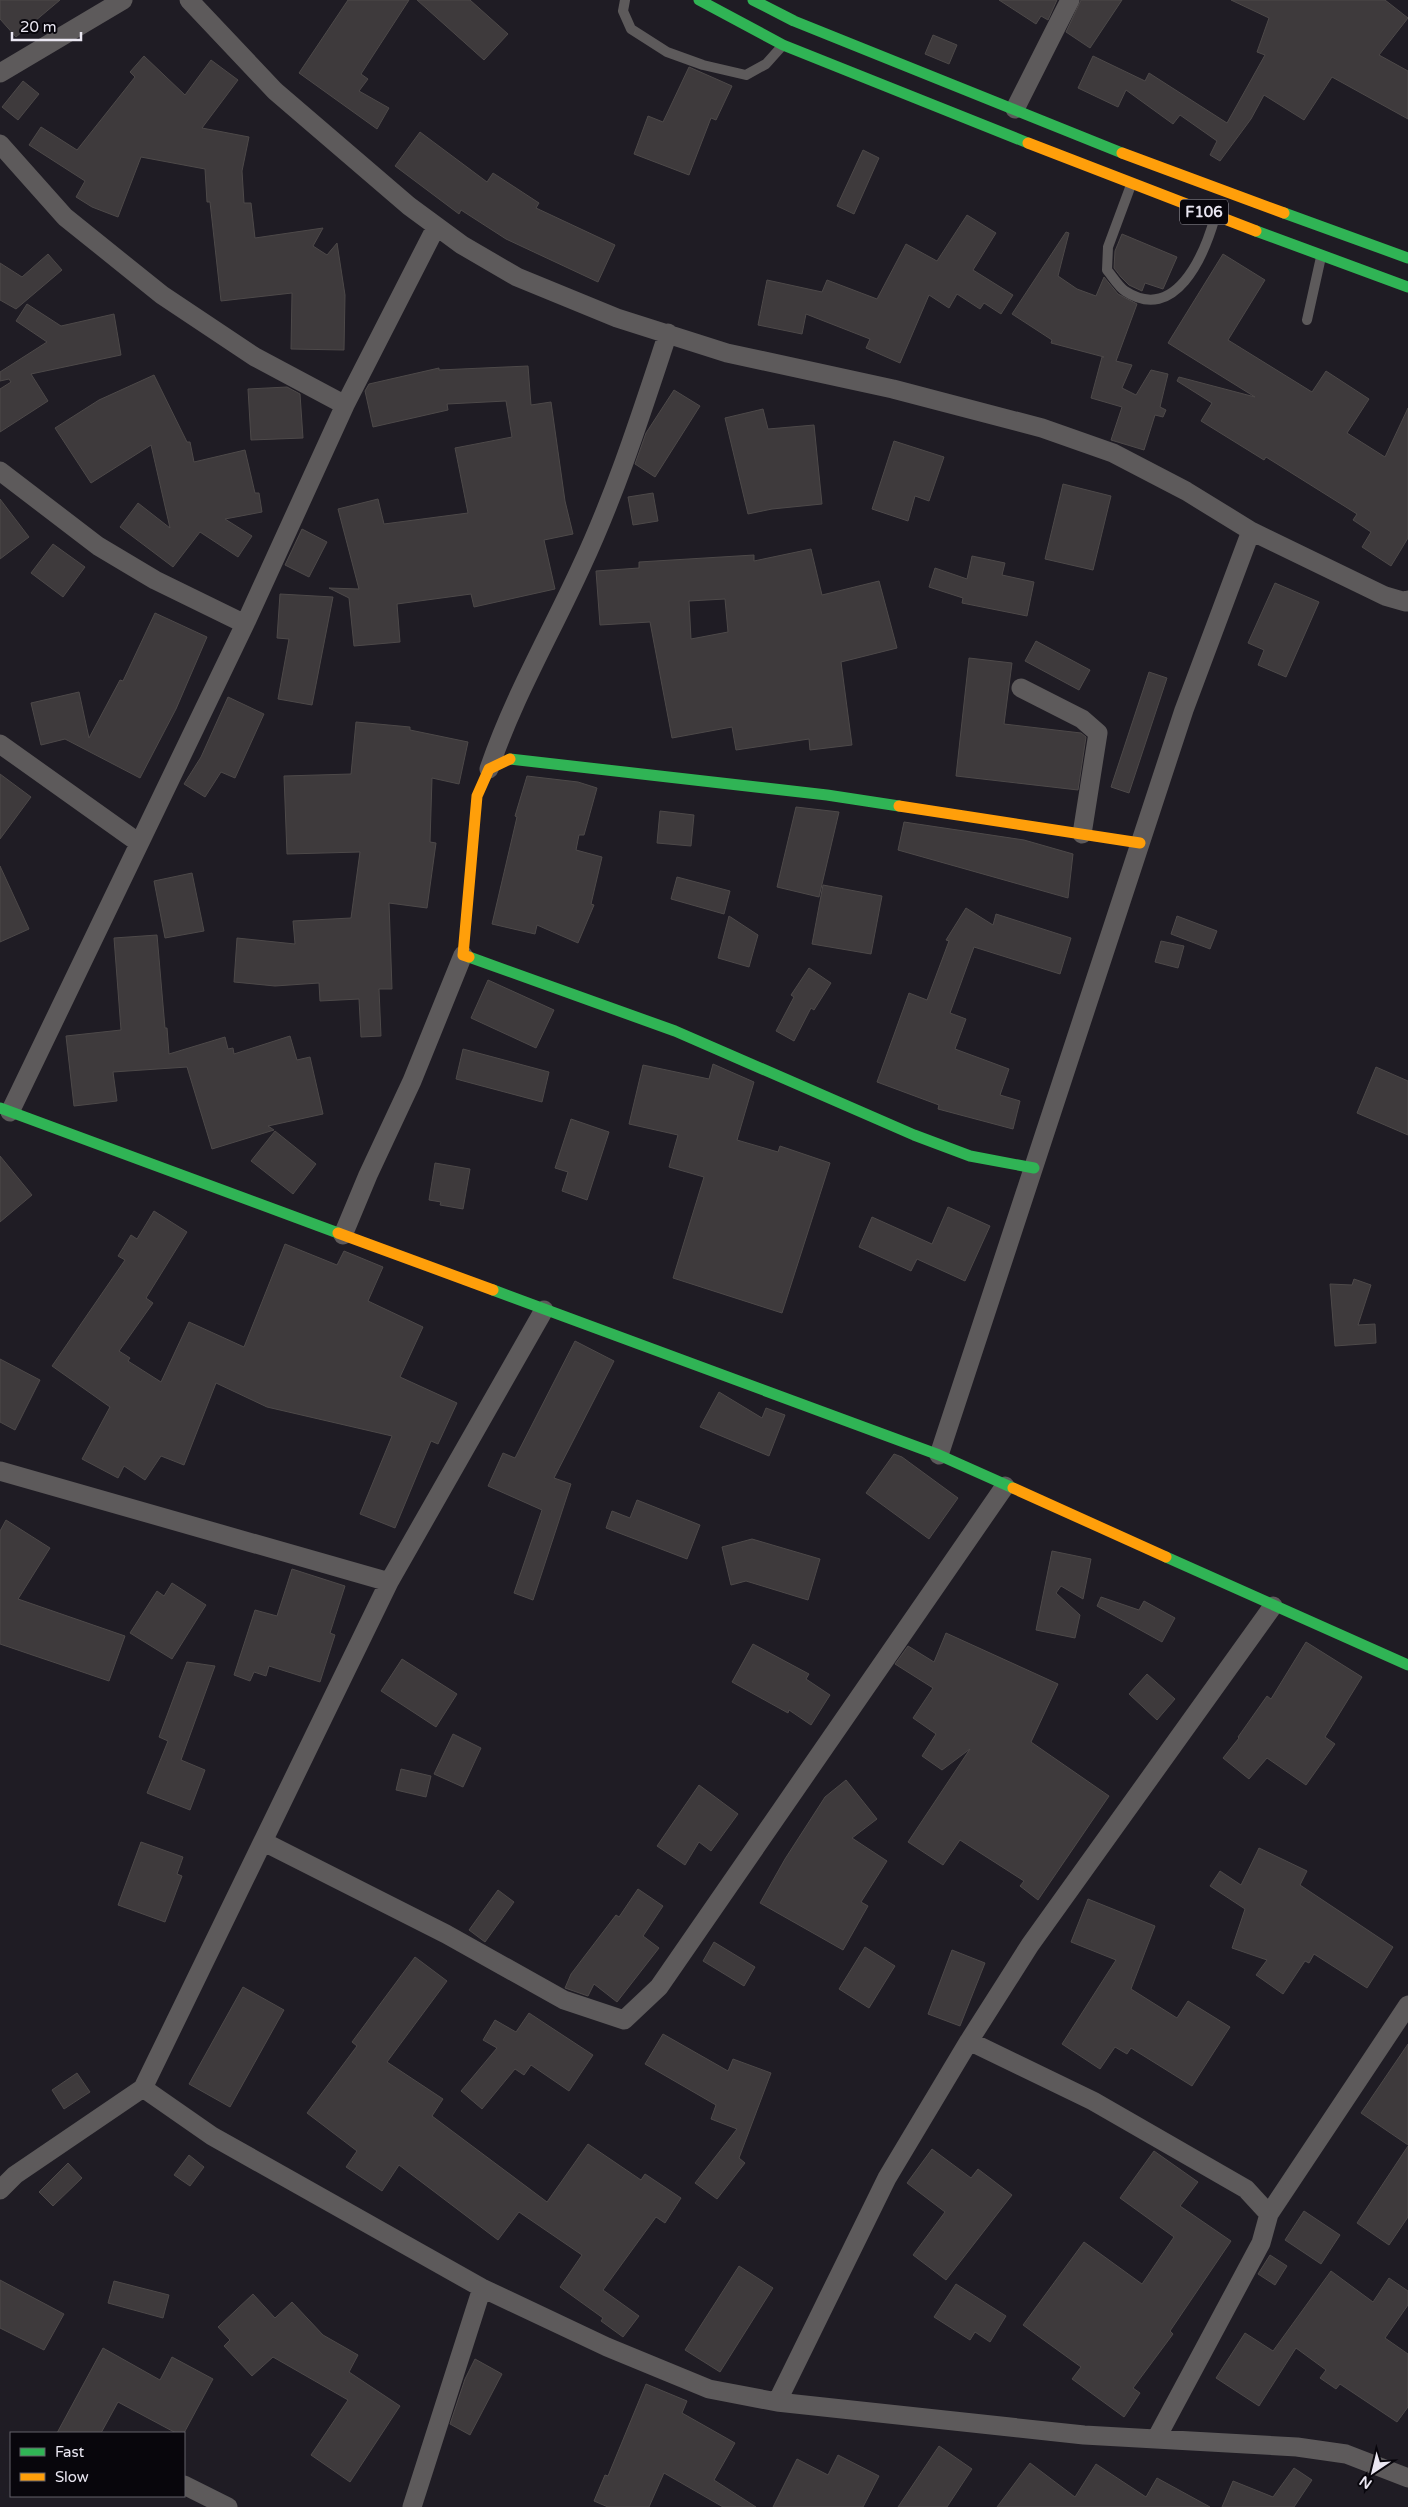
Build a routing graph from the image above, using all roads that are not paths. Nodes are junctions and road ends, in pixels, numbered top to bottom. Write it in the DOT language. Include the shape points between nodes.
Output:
graph roads {
  1 [pos="123,0"];
  2 [pos="189,0"];
  3 [pos="625,0"];
  4 [pos="699,0"];
  5 [pos="753,0"];
  6 [pos="1070,0"];
  7 [pos="783,45"];
  8 [pos="0,73"];
  9 [pos="1015,109"];
  10 [pos="0,144"];
  11 [pos="1142,161"];
  12 [pos="1135,186"];
  13 [pos="1215,216"];
  14 [pos="436,226"];
  15 [pos="1322,256"];
  16 [pos="1408,258"];
  17 [pos="1408,288"];
  18 [pos="1307,320"];
  19 [pos="668,333"];
  20 [pos="345,405"];
  21 [pos="0,471"];
  22 [pos="1252,530"];
  23 [pos="1408,600"];
  24 [pos="245,624"];
  25 [pos="1021,688"];
  26 [pos="0,744"];
  27 [pos="489,769"];
  28 [pos="1082,834"];
  29 [pos="139,843"];
  30 [pos="1140,843"];
  31 [pos="463,955"];
  32 [pos="5,1110"];
  33 [pos="1034,1168"];
  34 [pos="343,1235"];
  35 [pos="544,1310"];
  36 [pos="939,1455"];
  37 [pos="0,1471"];
  38 [pos="1005,1486"];
  39 [pos="389,1582"];
  40 [pos="1273,1606"];
  41 [pos="1408,1665"];
  42 [pos="264,1842"];
  43 [pos="1408,2005"];
  44 [pos="969,2041"];
  45 [pos="143,2088"];
  46 [pos="0,2190"];
  47 [pos="1269,2214"];
  48 [pos="482,2288"];
  49 [pos="777,2402"];
  50 [pos="1156,2439"];
  51 [pos="1408,2478"];
  52 [pos="185,2486"];
  53 [pos="228,2507"];
  54 [pos="412,2507"];
  1 -- 8 [label="street"];
  2 -- 14 [label="street" via="275,91 408,206"];
  3 -- 7 [label="lane" via="623,11 631,29 667,52 718,70 746,75 766,64"];
  4 -- 7 [label="street, F106"];
  5 -- 9 [label="street, F106" via="794,22"];
  6 -- 9 [label="street"];
  7 -- 12 [label="street, F106"];
  9 -- 11 [label="street, F106"];
  10 -- 20 [label="street" via="65,216 162,295 255,357"];
  11 -- 12 [label="street"];
  11 -- 16 [label="street, F106"];
  12 -- 13 [label="street, F106"];
  12 -- 13 [label="lane" via="1108,247 1107,270 1123,290 1144,301 1167,298 1187,279"];
  13 -- 15 [label="street, F106"];
  14 -- 19 [label="street" via="517,277 617,318"];
  14 -- 20 [label="street"];
  15 -- 17 [label="street, F106"];
  15 -- 18 [label="lane"];
  19 -- 22 [label="street" via="727,353 893,389 1042,428 1114,453"];
  19 -- 27 [label="street" via="631,446 587,554 512,708"];
  20 -- 24 [label="street"];
  21 -- 24 [label="street" via="98,546 155,580"];
  22 -- 23 [label="street" via="1385,596"];
  22 -- 30 [label="street" via="1184,710"];
  24 -- 29 [label="street"];
  25 -- 28 [label="street" via="1082,719 1098,733"];
  26 -- 29 [label="street"];
  27 -- 28 [label="street" via="509,759 826,794"];
  27 -- 31 [label="street" via="477,796"];
  28 -- 30 [label="street"];
  29 -- 32 [label="street"];
  30 -- 33 [label="street"];
  31 -- 33 [label="street" via="675,1031 914,1135 970,1156"];
  31 -- 34 [label="street" via="412,1081"];
  32 -- 34 [label="street"];
  33 -- 36 [label="street"];
  34 -- 35 [label="street"];
  35 -- 36 [label="street"];
  35 -- 39 [label="street"];
  36 -- 38 [label="street"];
  37 -- 39 [label="street"];
  38 -- 40 [label="street"];
  38 -- 42 [label="street" via="659,1987 624,2020 564,2000 446,1934"];
  39 -- 42 [label="street"];
  40 -- 41 [label="street"];
  40 -- 44 [label="street" via="1030,1945"];
  42 -- 45 [label="street"];
  43 -- 47 [label="street"];
  44 -- 47 [label="street" via="1093,2101 1246,2189"];
  44 -- 49 [label="street" via="887,2178"];
  45 -- 46 [label="street" via="15,2176"];
  45 -- 48 [label="street" via="212,2136"];
  47 -- 50 [label="street" via="1261,2243"];
  48 -- 49 [label="street" via="607,2347 709,2389"];
  48 -- 54 [label="street"];
  49 -- 50 [label="street" via="1084,2435"];
  50 -- 51 [label="street" via="1346,2454"];
  52 -- 53 [label="street"];
}
